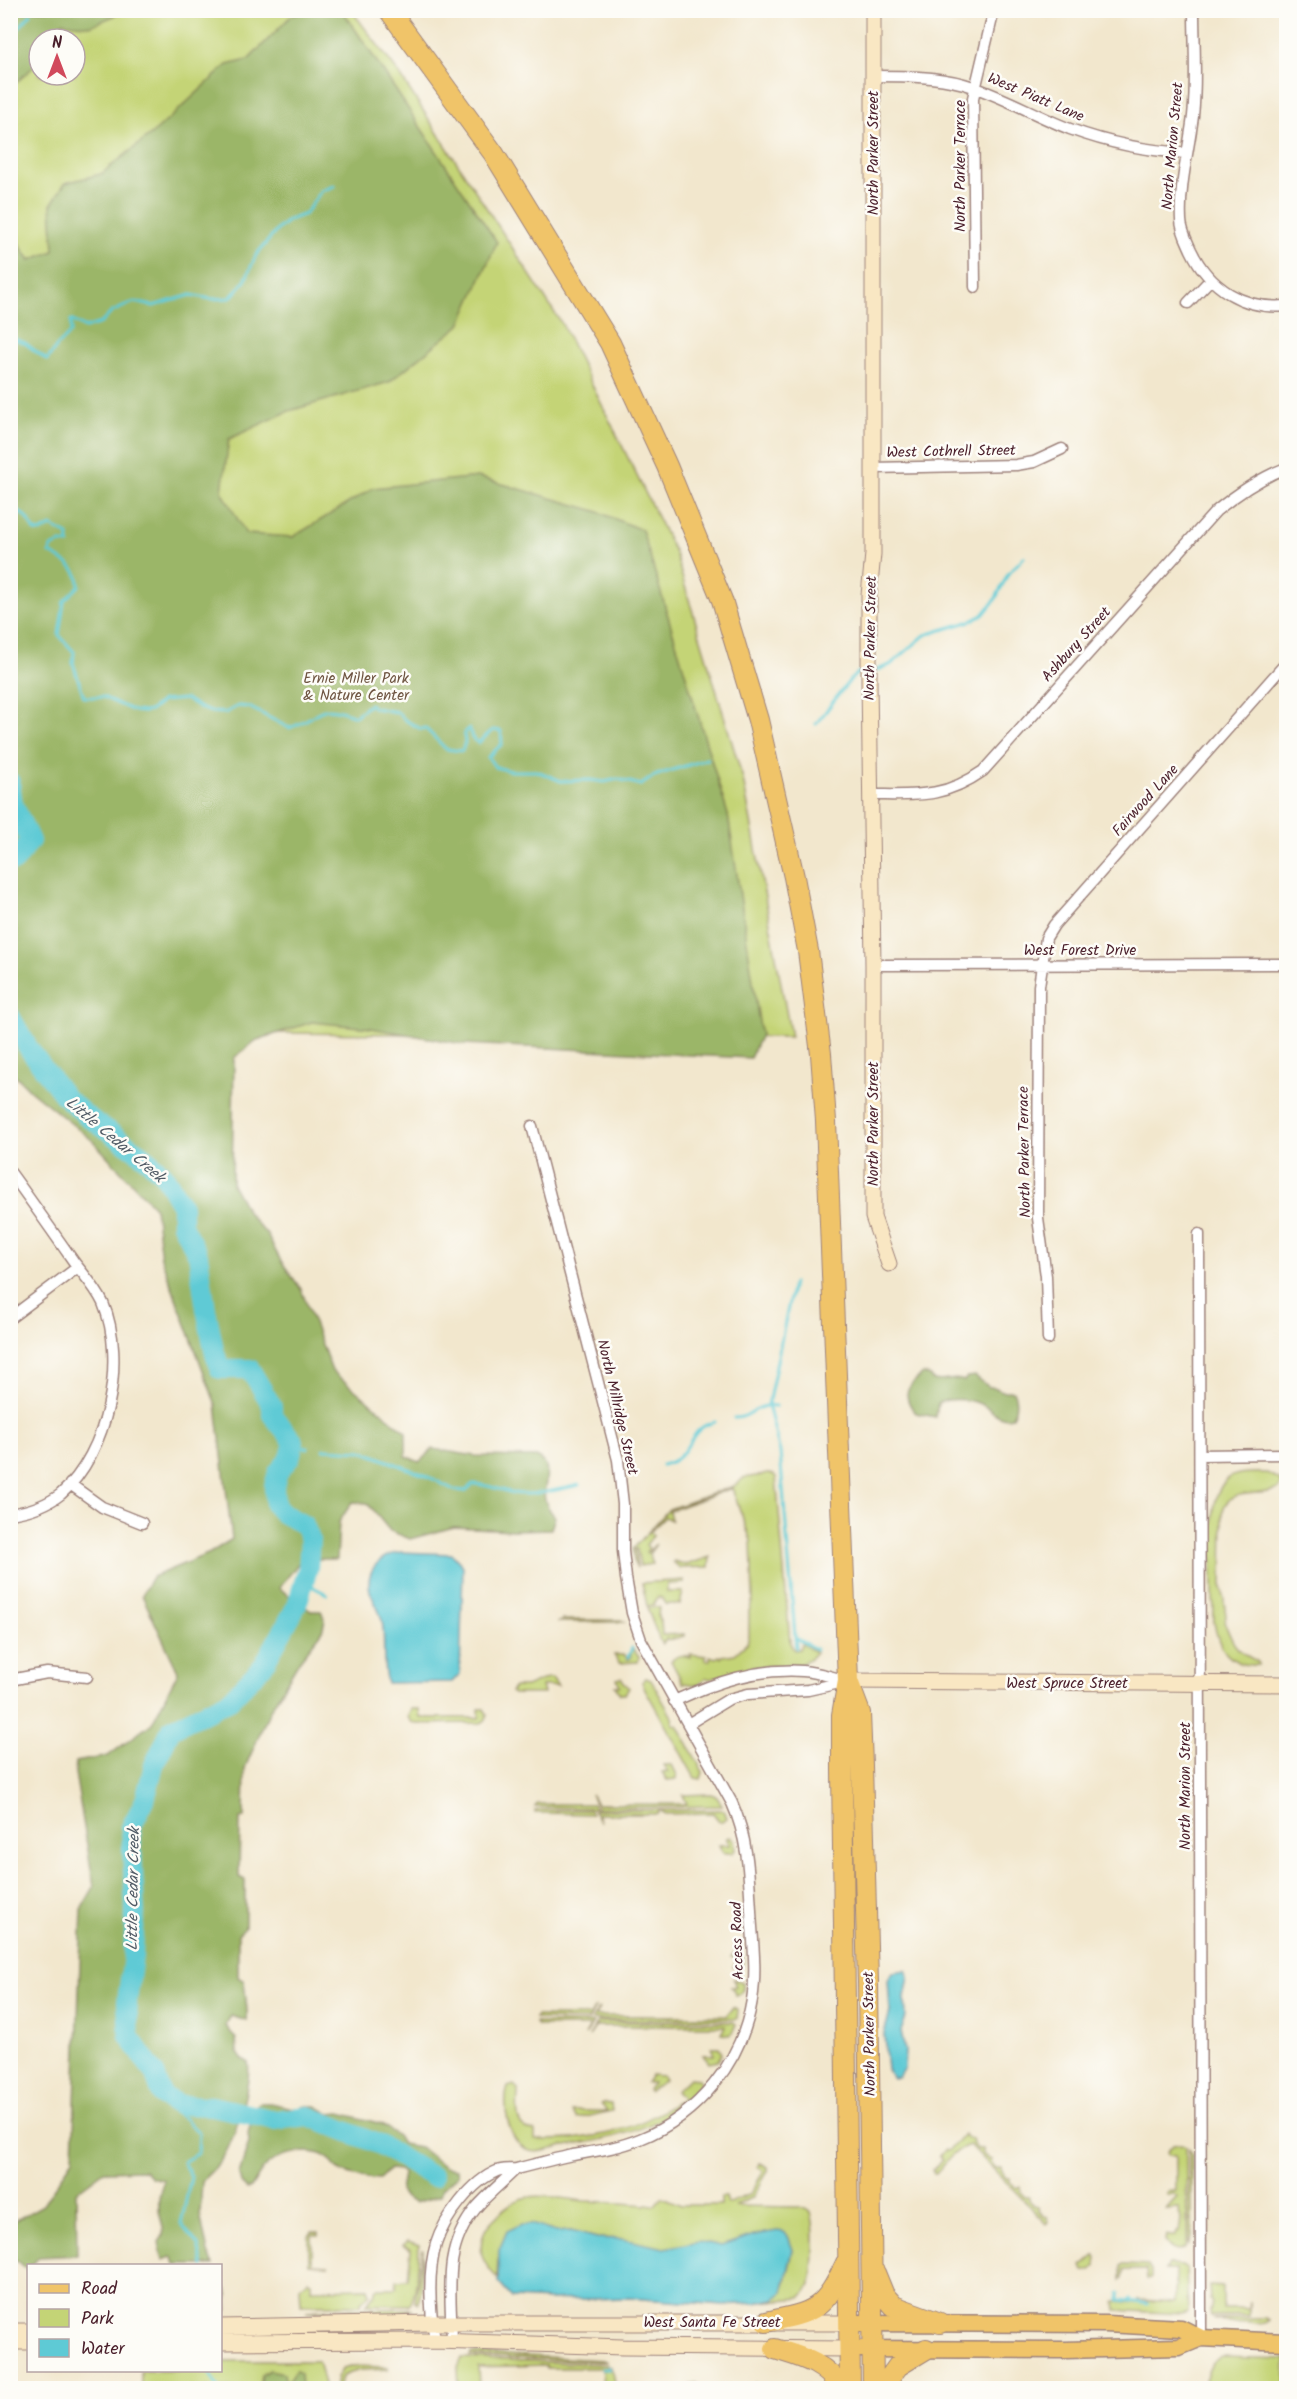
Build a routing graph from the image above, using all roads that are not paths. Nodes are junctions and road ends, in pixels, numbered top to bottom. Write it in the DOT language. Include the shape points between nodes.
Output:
graph roads {
  1 [pos="389,10"];
  2 [pos="873,10"];
  3 [pos="994,10"];
  4 [pos="1194,10"];
  5 [pos="873,76"];
  6 [pos="975,88"];
  7 [pos="1187,153"];
  8 [pos="1210,280"];
  9 [pos="975,287"];
  10 [pos="1188,303"];
  11 [pos="1287,306"];
  12 [pos="1062,449"];
  13 [pos="873,468"];
  14 [pos="1287,468"];
  15 [pos="1287,663"];
  16 [pos="870,795"];
  17 [pos="1041,964"];
  18 [pos="1287,964"];
  19 [pos="873,965"];
  20 [pos="532,1126"];
  21 [pos="10,1172"];
  22 [pos="1199,1234"];
  23 [pos="889,1264"];
  24 [pos="78,1267"];
  25 [pos="10,1318"];
  26 [pos="1048,1339"];
  27 [pos="1287,1454"];
  28 [pos="1200,1455"];
  29 [pos="70,1484"];
  30 [pos="10,1514"];
  31 [pos="142,1523"];
  32 [pos="87,1677"];
  33 [pos="10,1680"];
  34 [pos="848,1682"];
  35 [pos="1201,1683"];
  36 [pos="1287,1684"];
  37 [pos="674,1701"];
  38 [pos="687,1724"];
  39 [pos="516,2169"];
  40 [pos="848,2260"];
  41 [pos="871,2266"];
  42 [pos="766,2322"];
  43 [pos="432,2323"];
  44 [pos="452,2323"];
  45 [pos="849,2323"];
  46 [pos="940,2323"];
  47 [pos="872,2324"];
  48 [pos="222,2327"];
  49 [pos="10,2331"];
  50 [pos="27,2331"];
  51 [pos="1201,2338"];
  52 [pos="435,2341"];
  53 [pos="452,2341"];
  54 [pos="10,2342"];
  55 [pos="27,2342"];
  56 [pos="222,2342"];
  57 [pos="1287,2342"];
  58 [pos="872,2348"];
  59 [pos="775,2349"];
  60 [pos="849,2349"];
  61 [pos="926,2349"];
  62 [pos="841,2388"];
  63 [pos="850,2388"];
  64 [pos="873,2388"];
  65 [pos="882,2388"];
  1 -- 34 [label="highway, North Parker Street" via="494,154 610,343 667,466 722,600 770,765 808,951 821,1054"];
  2 -- 5 [label="street, North Parker Street"];
  3 -- 6 [label="street, North Parker Terrace"];
  4 -- 7 [label="street, North Marion Street" via="1193,115"];
  5 -- 6 [label="street, West Piatt Lane" via="947,80"];
  5 -- 13 [label="street, North Parker Street"];
  6 -- 7 [label="street, West Piatt Lane" via="1108,142"];
  6 -- 9 [label="street, North Parker Terrace"];
  7 -- 8 [label="street, North Marion Street" via="1182,227 1197,264"];
  8 -- 10 [label="street"];
  8 -- 11 [label="street" via="1225,292 1254,304"];
  12 -- 13 [label="street, West Cothrell Street" via="1034,462 1016,465"];
  13 -- 16 [label="street, North Parker Street"];
  14 -- 16 [label="street, Ashbury Street" via="1259,480 1216,511 983,771 966,783 936,794"];
  15 -- 17 [label="street, Fairwood Lane" via="1054,925 1046,938"];
  16 -- 19 [label="street, North Parker Street"];
  17 -- 18 [label="street, West Forest Drive"];
  17 -- 19 [label="street, West Forest Drive"];
  17 -- 26 [label="street, North Parker Terrace" via="1038,1218 1046,1276"];
  19 -- 23 [label="street, North Parker Street" via="873,1217"];
  20 -- 37 [label="street, North Millridge Street" via="618,1460 623,1551 632,1613"];
  21 -- 24 [label="street"];
  22 -- 28 [label="street, North Marion Street"];
  24 -- 25 [label="street"];
  24 -- 29 [label="street" via="107,1313 114,1366 109,1400 93,1449"];
  27 -- 28 [label="street"];
  28 -- 35 [label="street, North Marion Street"];
  29 -- 30 [label="street" via="51,1501"];
  29 -- 31 [label="street" via="102,1507"];
  32 -- 33 [label="street" via="46,1673"];
  34 -- 35 [label="street, West Spruce Street"];
  34 -- 37 [label="street" via="805,1671 759,1672 709,1685"];
  34 -- 38 [label="street" via="808,1690 748,1694 729,1699"];
  34 -- 40 [label="highway, North Parker Street" via="842,1715"];
  34 -- 41 [label="highway, North Parker Street" via="860,1713"];
  35 -- 36 [label="street, West Spruce Street"];
  35 -- 51 [label="street, North Marion Street"];
  37 -- 38 [label="street, North Millridge Street"];
  38 -- 39 [label="street, Access Road" via="732,1803 746,1843 755,1972 752,2001 740,2041 730,2062 703,2098 668,2126 622,2145"];
  39 -- 43 [label="street, Access Road" via="486,2176 466,2195 436,2242"];
  39 -- 44 [label="street" via="477,2207 457,2240 450,2270"];
  40 -- 42 [label="highway" via="819,2306 802,2315"];
  40 -- 45 [label="highway, North Parker Street"];
  41 -- 46 [label="highway" via="884,2295 894,2306"];
  41 -- 47 [label="highway, North Parker Street"];
  42 -- 44 [label="street, West Santa Fe Street"];
  42 -- 45 [label="street, West Santa Fe Street"];
  43 -- 44 [label="street, West Santa Fe Street"];
  43 -- 48 [label="street, West Santa Fe Street"];
  43 -- 52 [label="street, Access Road"];
  44 -- 53 [label="street"];
  45 -- 47 [label="main road, West Santa Fe Street"];
  45 -- 60 [label="highway, North Parker Street"];
  46 -- 47 [label="main road, West Santa Fe Street"];
  46 -- 51 [label="main road, West Santa Fe Street" via="1181,2328"];
  47 -- 58 [label="highway, North Parker Street"];
  49 -- 50 [label="street"];
  51 -- 57 [label="main road, West Santa Fe Street"];
  51 -- 61 [label="main road, West Santa Fe Street" via="1179,2347"];
  52 -- 53 [label="street, West Santa Fe Street"];
  52 -- 56 [label="street, West Santa Fe Street"];
  53 -- 59 [label="street, West Santa Fe Street"];
  54 -- 55 [label="street"];
  58 -- 60 [label="main road, West Santa Fe Street"];
  58 -- 61 [label="main road, West Santa Fe Street"];
  58 -- 64 [label="highway, North Parker Street"];
  59 -- 60 [label="street, West Santa Fe Street"];
  59 -- 62 [label="highway" via="822,2366"];
  60 -- 63 [label="highway, North Parker Street"];
  61 -- 65 [label="highway" via="898,2366"];
}
